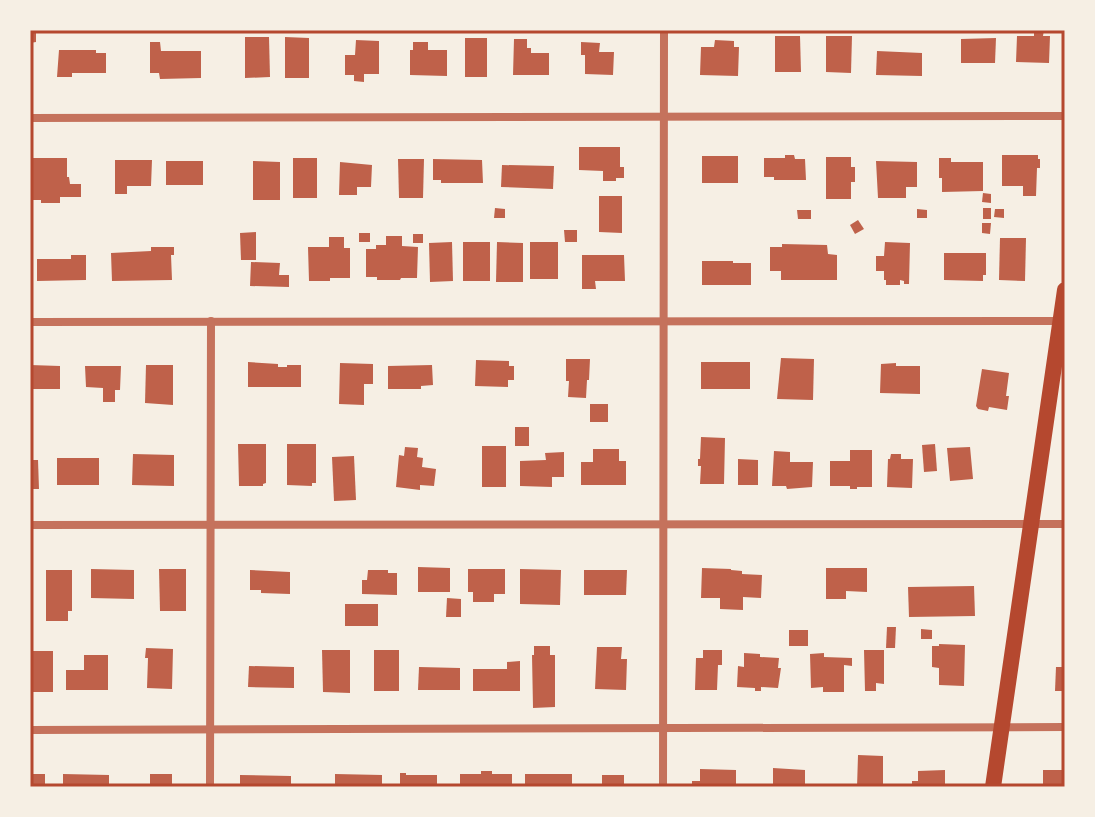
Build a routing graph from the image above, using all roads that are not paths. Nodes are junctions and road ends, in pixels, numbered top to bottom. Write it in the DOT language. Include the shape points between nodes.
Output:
graph roads {
  1 [pos="664,30"];
  2 [pos="1065,116"];
  3 [pos="30,118"];
  4 [pos="663,118"];
  5 [pos="1065,290"];
  6 [pos="211,321"];
  7 [pos="662,321"];
  8 [pos="1060,321"];
  9 [pos="30,322"];
  10 [pos="663,524"];
  11 [pos="1030,524"];
  12 [pos="1065,524"];
  13 [pos="30,525"];
  14 [pos="210,526"];
  15 [pos="1065,727"];
  16 [pos="663,728"];
  17 [pos="1002,728"];
  18 [pos="210,729"];
  19 [pos="30,730"];
  20 [pos="210,787"];
  21 [pos="663,787"];
  22 [pos="993,787"];
  1 -- 4 [label="street"];
  2 -- 4 [label="street"];
  3 -- 4 [label="street"];
  4 -- 7 [label="street"];
  5 -- 8 [label="main road"];
  6 -- 7 [label="street"];
  6 -- 9 [label="street"];
  6 -- 14 [label="street"];
  7 -- 8 [label="street"];
  7 -- 10 [label="street"];
  8 -- 11 [label="main road"];
  10 -- 11 [label="street"];
  10 -- 14 [label="street"];
  10 -- 16 [label="street"];
  11 -- 12 [label="street"];
  11 -- 17 [label="main road"];
  13 -- 14 [label="street"];
  14 -- 18 [label="street"];
  15 -- 17 [label="street"];
  16 -- 17 [label="street"];
  16 -- 18 [label="street"];
  16 -- 21 [label="street"];
  17 -- 22 [label="main road"];
  18 -- 19 [label="street"];
  18 -- 20 [label="street"];
}
